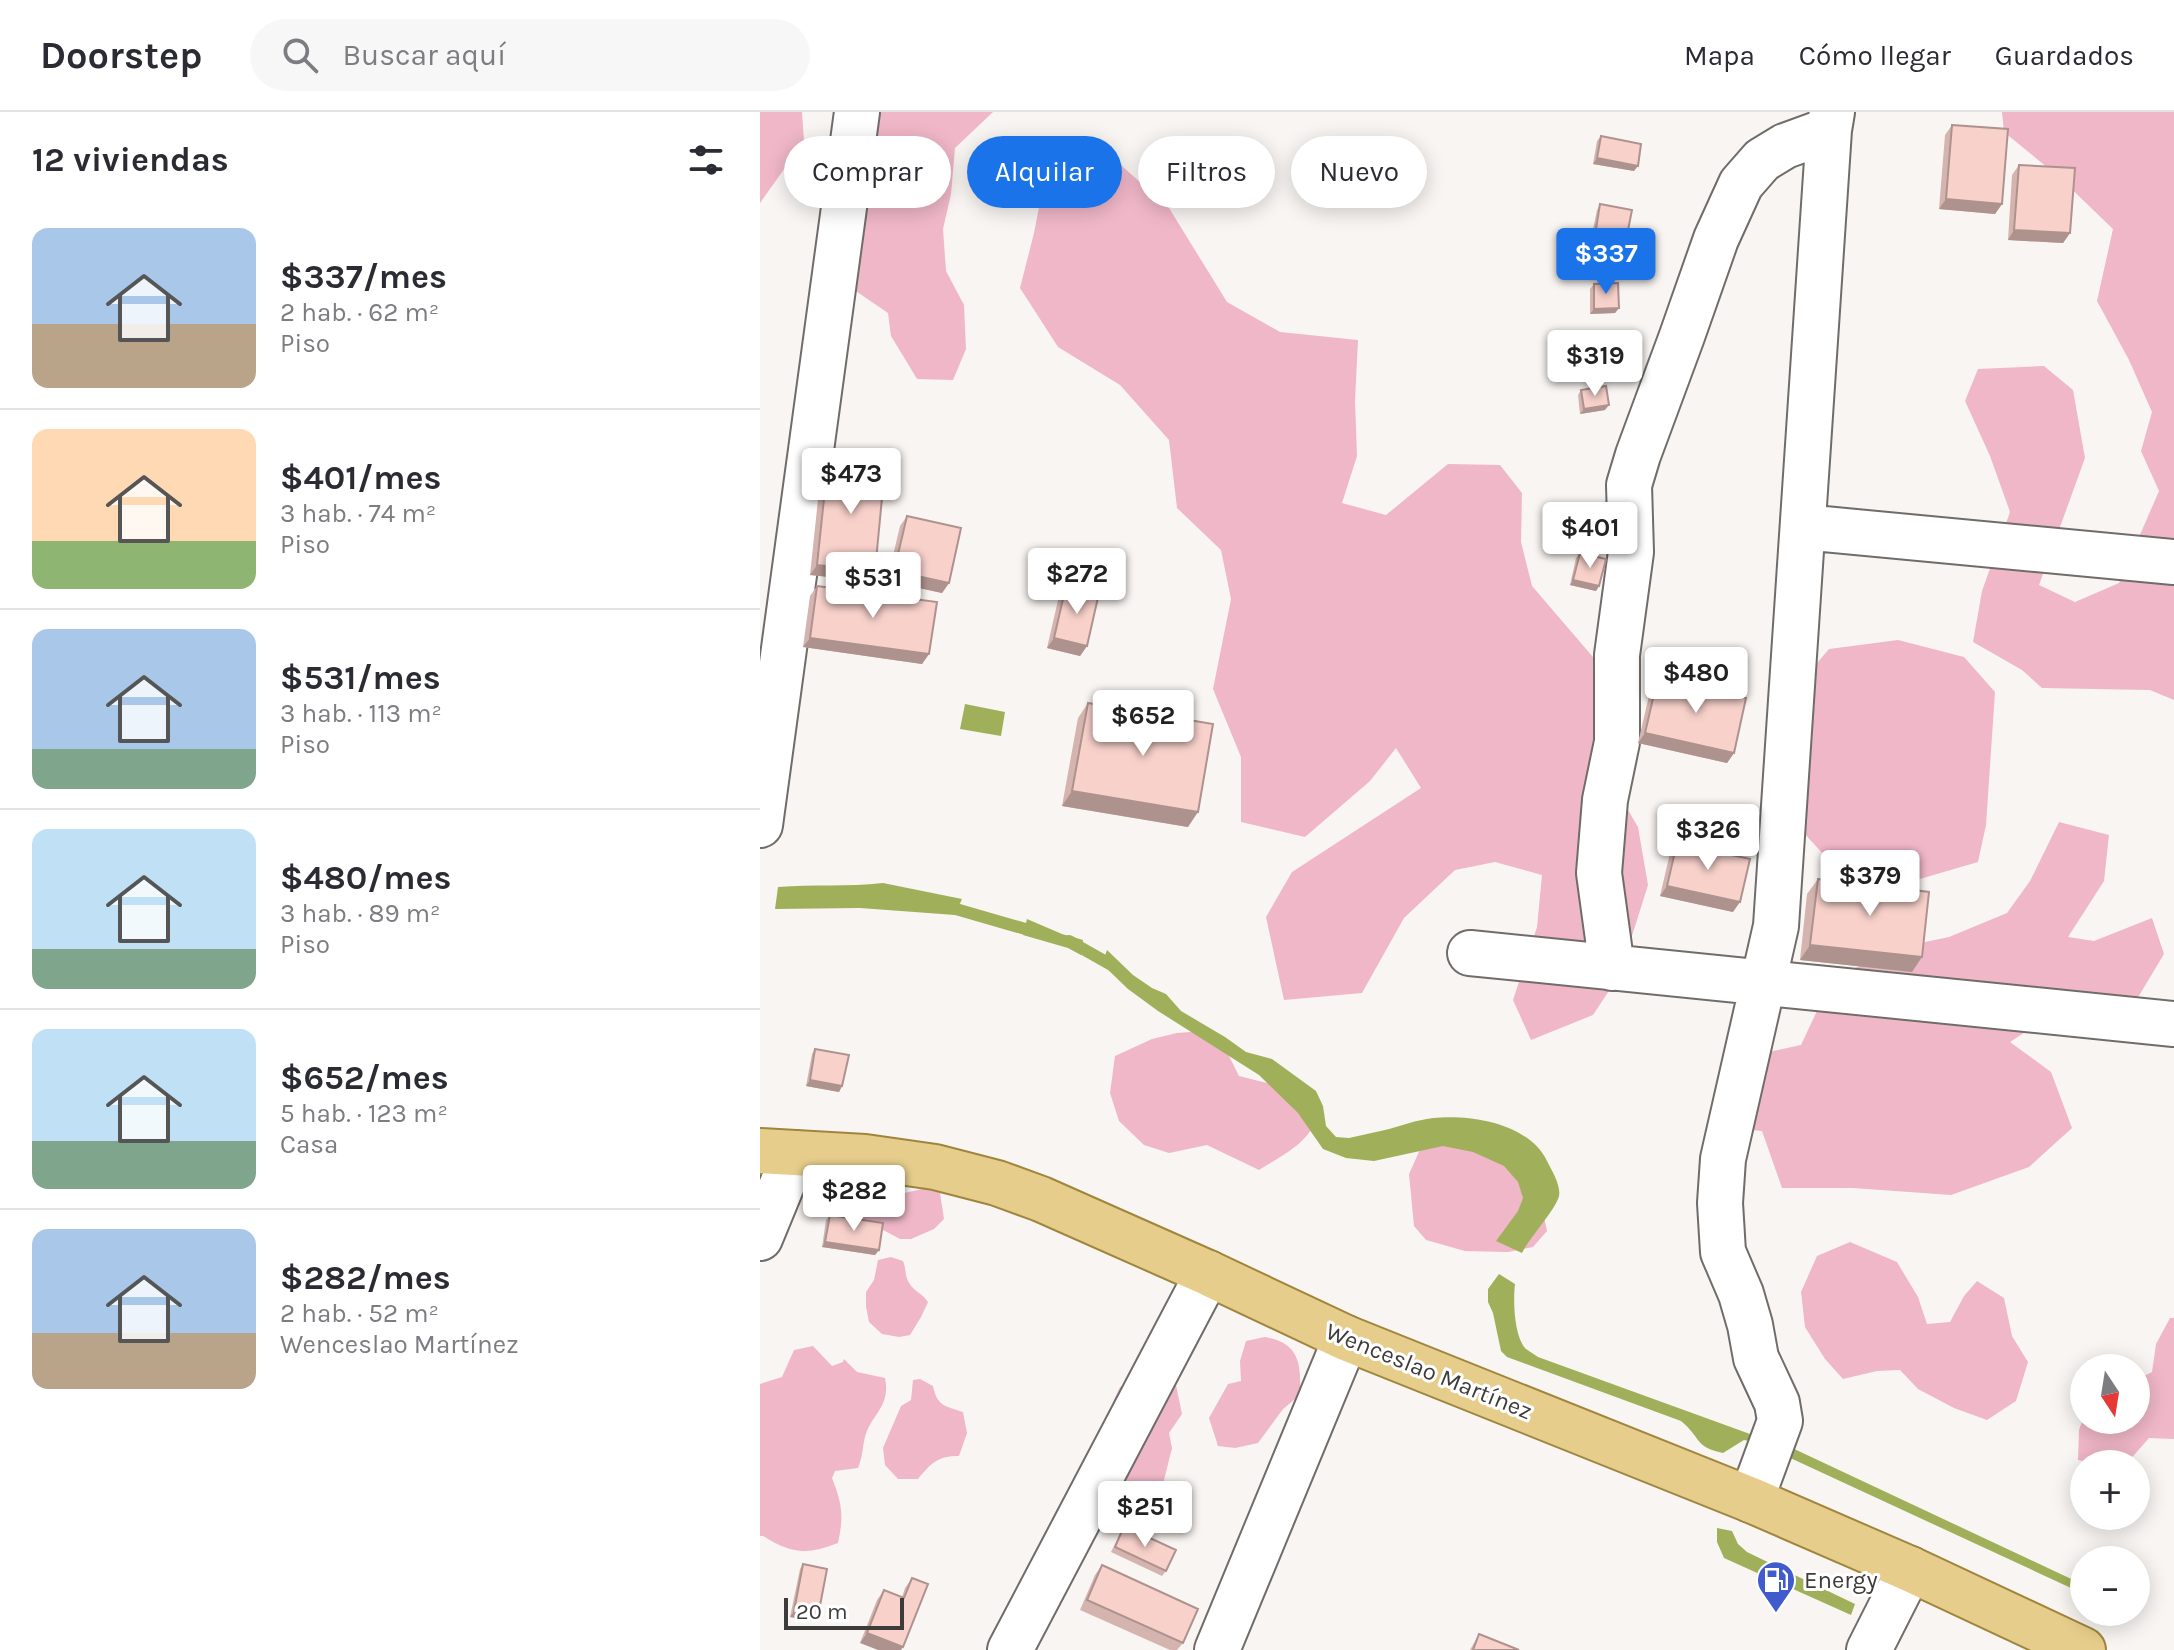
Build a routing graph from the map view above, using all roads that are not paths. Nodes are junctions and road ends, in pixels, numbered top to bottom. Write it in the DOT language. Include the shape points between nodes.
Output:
graph roads {
  1 [pos="857,112"];
  2 [pos="1831,121"];
  3 [pos="1803,527"];
  4 [pos="2174,562"];
  5 [pos="767,722"];
  6 [pos="760,825"];
  7 [pos="1470,953"];
  8 [pos="1612,968"];
  9 [pos="1763,983"];
  10 [pos="2174,1024"];
  11 [pos="778,1152"];
  12 [pos="760,1238"];
  13 [pos="1208,1273"];
  14 [pos="1346,1338"];
  15 [pos="1751,1500"];
  16 [pos="1910,1569"];
  17 [pos="1010,1650"];
  18 [pos="1217,1650"];
  19 [pos="1869,1650"];
  20 [pos="2083,1650"];
  1 -- 5 [label="street"];
  2 -- 3 [label="street"];
  2 -- 8 [label="street" via="1762,160 1741,184 1716,239 1629,485 1631,552 1617,655 1617,742 1599,873"];
  3 -- 4 [label="street"];
  3 -- 9 [label="street" via="1776,926"];
  5 -- 6 [label="street"];
  7 -- 8 [label="street"];
  8 -- 9 [label="street"];
  9 -- 10 [label="street"];
  9 -- 15 [label="street" via="1723,1159 1720,1203 1723,1252 1780,1421"];
  11 -- 12 [label="street"];
  11 -- 13 [label="main road, Wenceslao Martínez" via="865,1157 997,1183"];
  13 -- 14 [label="main road, Wenceslao Martínez"];
  13 -- 17 [label="street"];
  14 -- 15 [label="main road, Wenceslao Martínez"];
  14 -- 18 [label="street"];
  15 -- 16 [label="main road, Wenceslao Martínez"];
  16 -- 19 [label="street"];
  16 -- 20 [label="main road, Wenceslao Martínez"];
}
